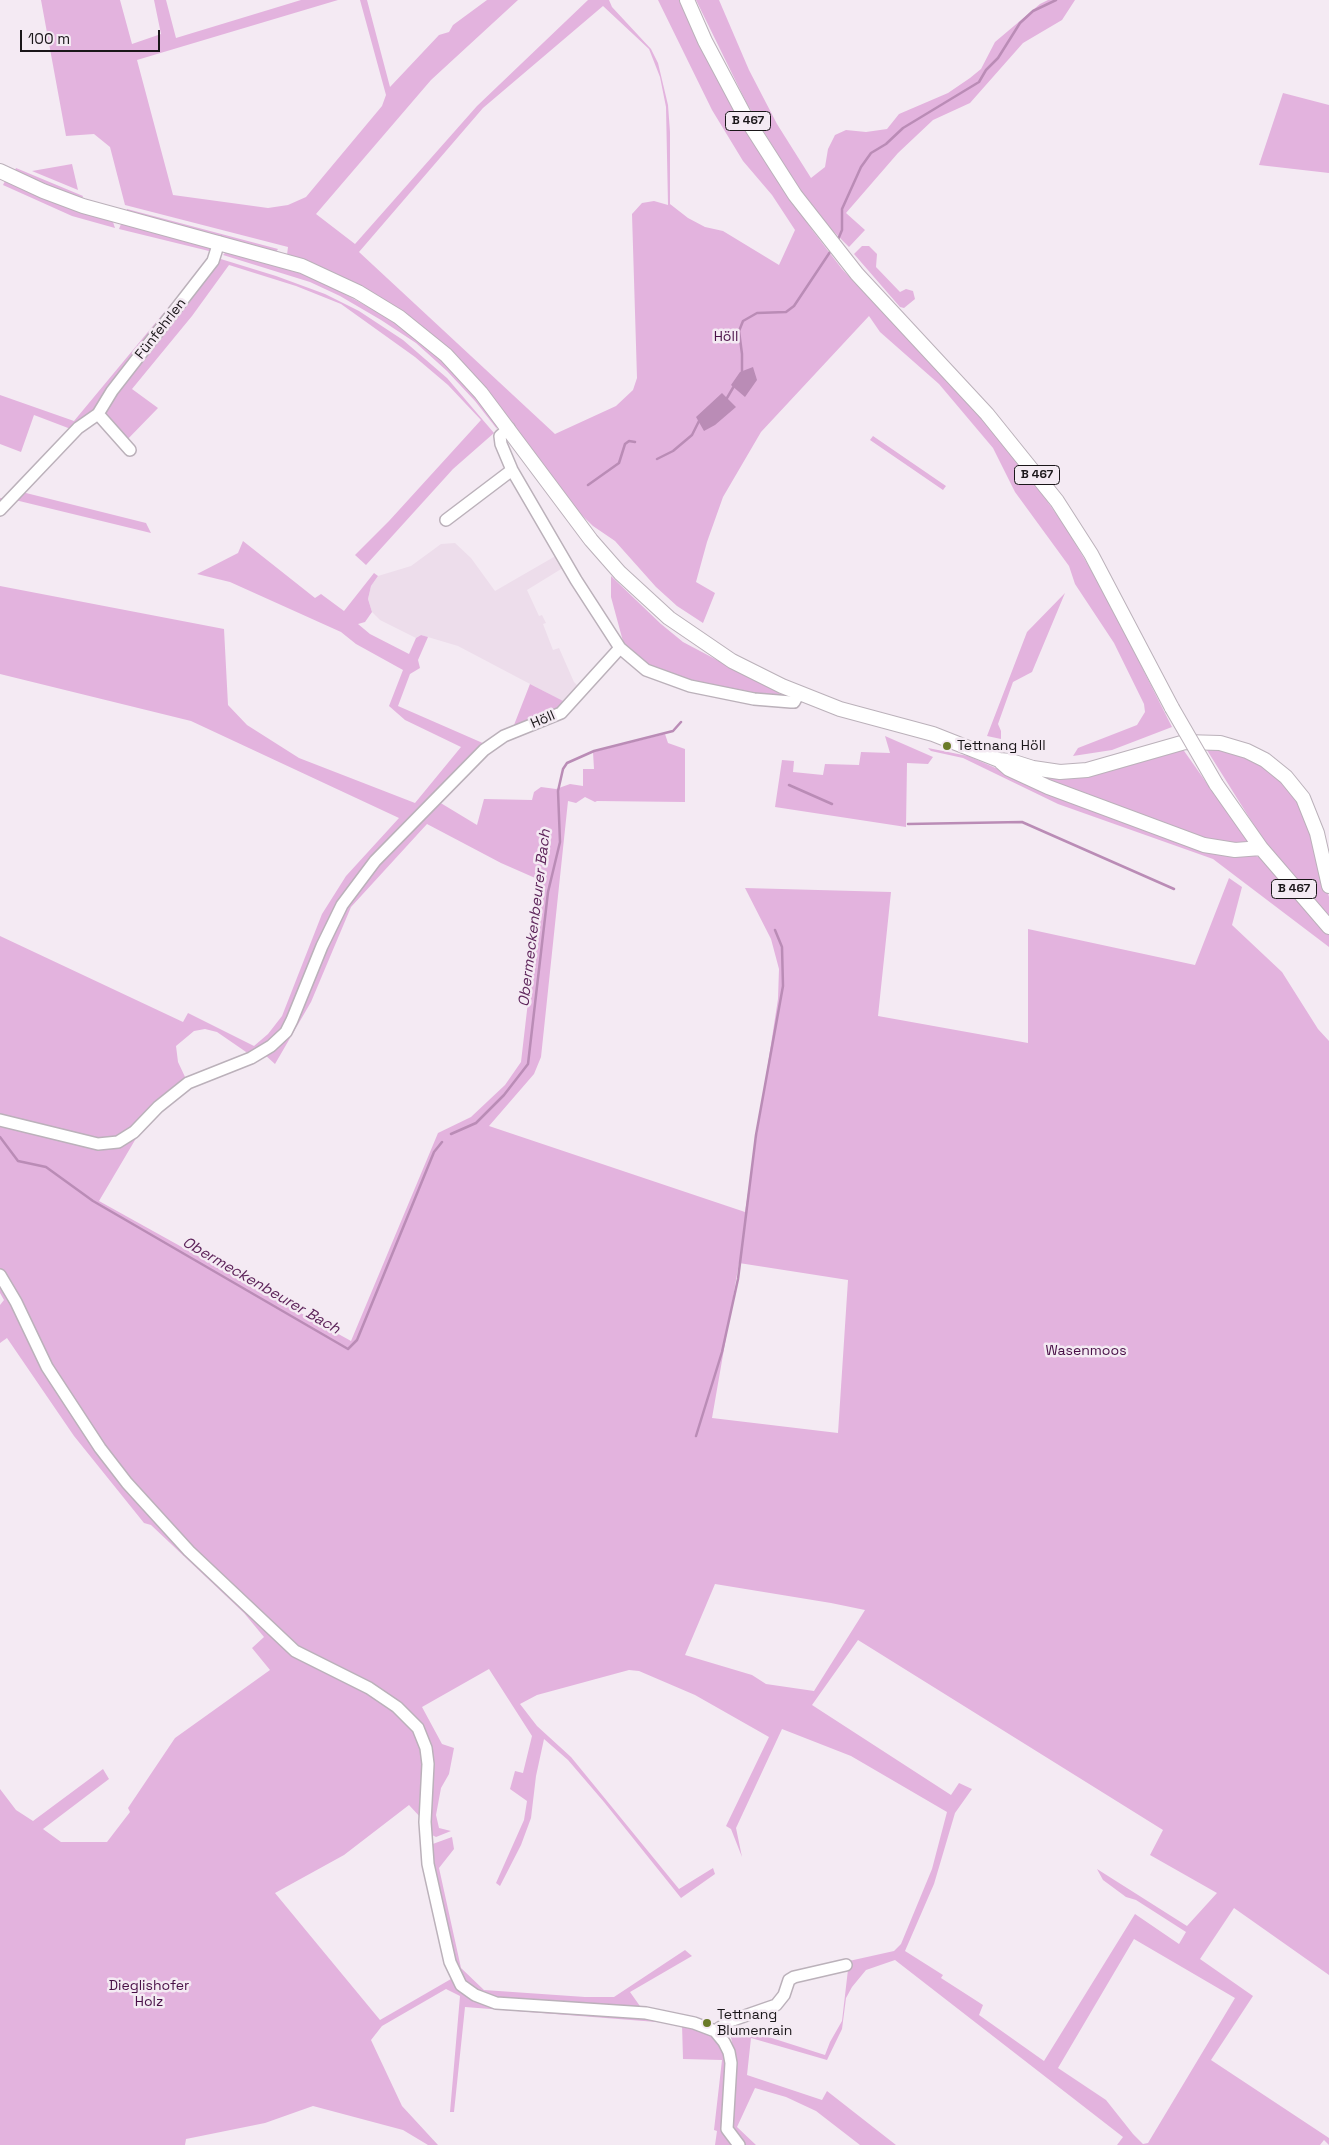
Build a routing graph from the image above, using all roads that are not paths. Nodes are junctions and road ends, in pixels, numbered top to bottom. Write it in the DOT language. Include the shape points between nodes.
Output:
graph roads {
  1 [pos="687,0"];
  2 [pos="0,171"];
  3 [pos="219,242"];
  4 [pos="98,414"];
  5 [pos="509,428"];
  6 [pos="130,450"];
  7 [pos="512,470"];
  8 [pos="0,510"];
  9 [pos="446,520"];
  10 [pos="620,648"];
  11 [pos="799,694"];
  12 [pos="999,760"];
  13 [pos="1261,848"];
  14 [pos="1329,886"];
  15 [pos="1329,927"];
  16 [pos="0,1120"];
  17 [pos="0,1275"];
  18 [pos="846,1965"];
  19 [pos="715,2031"];
  20 [pos="739,2145"];
  1 -- 13 [label="main road, B 467, bridge" via="747,120 795,194 858,274 987,414 1057,501 1091,554 1216,784"];
  2 -- 3 [label="main road" via="83,206"];
  3 -- 4 [label="street, Fünfehrlen" via="213,261"];
  3 -- 5 [label="main road" via="302,266 376,302 446,355"];
  4 -- 6 [label="street"];
  4 -- 8 [label="street, Fünfehrlen" via="78,428"];
  5 -- 7 [label="street" via="500,436"];
  5 -- 11 [label="main road" via="591,540 645,598 732,661"];
  7 -- 9 [label="street"];
  7 -- 10 [label="street"];
  10 -- 11 [label="street" via="646,670 690,686 754,699 791,702"];
  10 -- 16 [label="street, Höll" via="568,707 547,720 494,742 375,861 350,892 322,946 286,1032 272,1046 188,1084 158,1107 134,1132 114,1143 98,1144"];
  11 -- 12 [label="main road" via="940,737"];
  12 -- 13 [label="main road" via="1008,769 1048,787 1204,845 1235,850"];
  12 -- 14 [label="main road" via="1051,771 1073,772 1185,742 1220,743 1247,751 1279,771 1303,798 1317,833"];
  13 -- 15 [label="main road, B 467"];
  17 -- 19 [label="street" via="47,1367 127,1484 189,1551 295,1651 369,1688 397,1707 418,1728 428,1764 425,1822 428,1864 453,1972 461,1985 496,2003 646,2013"];
  18 -- 19 [label="street" via="794,1977 789,1980 776,2005 730,2021"];
  19 -- 20 [label="street" via="729,2052 727,2129"];
}
